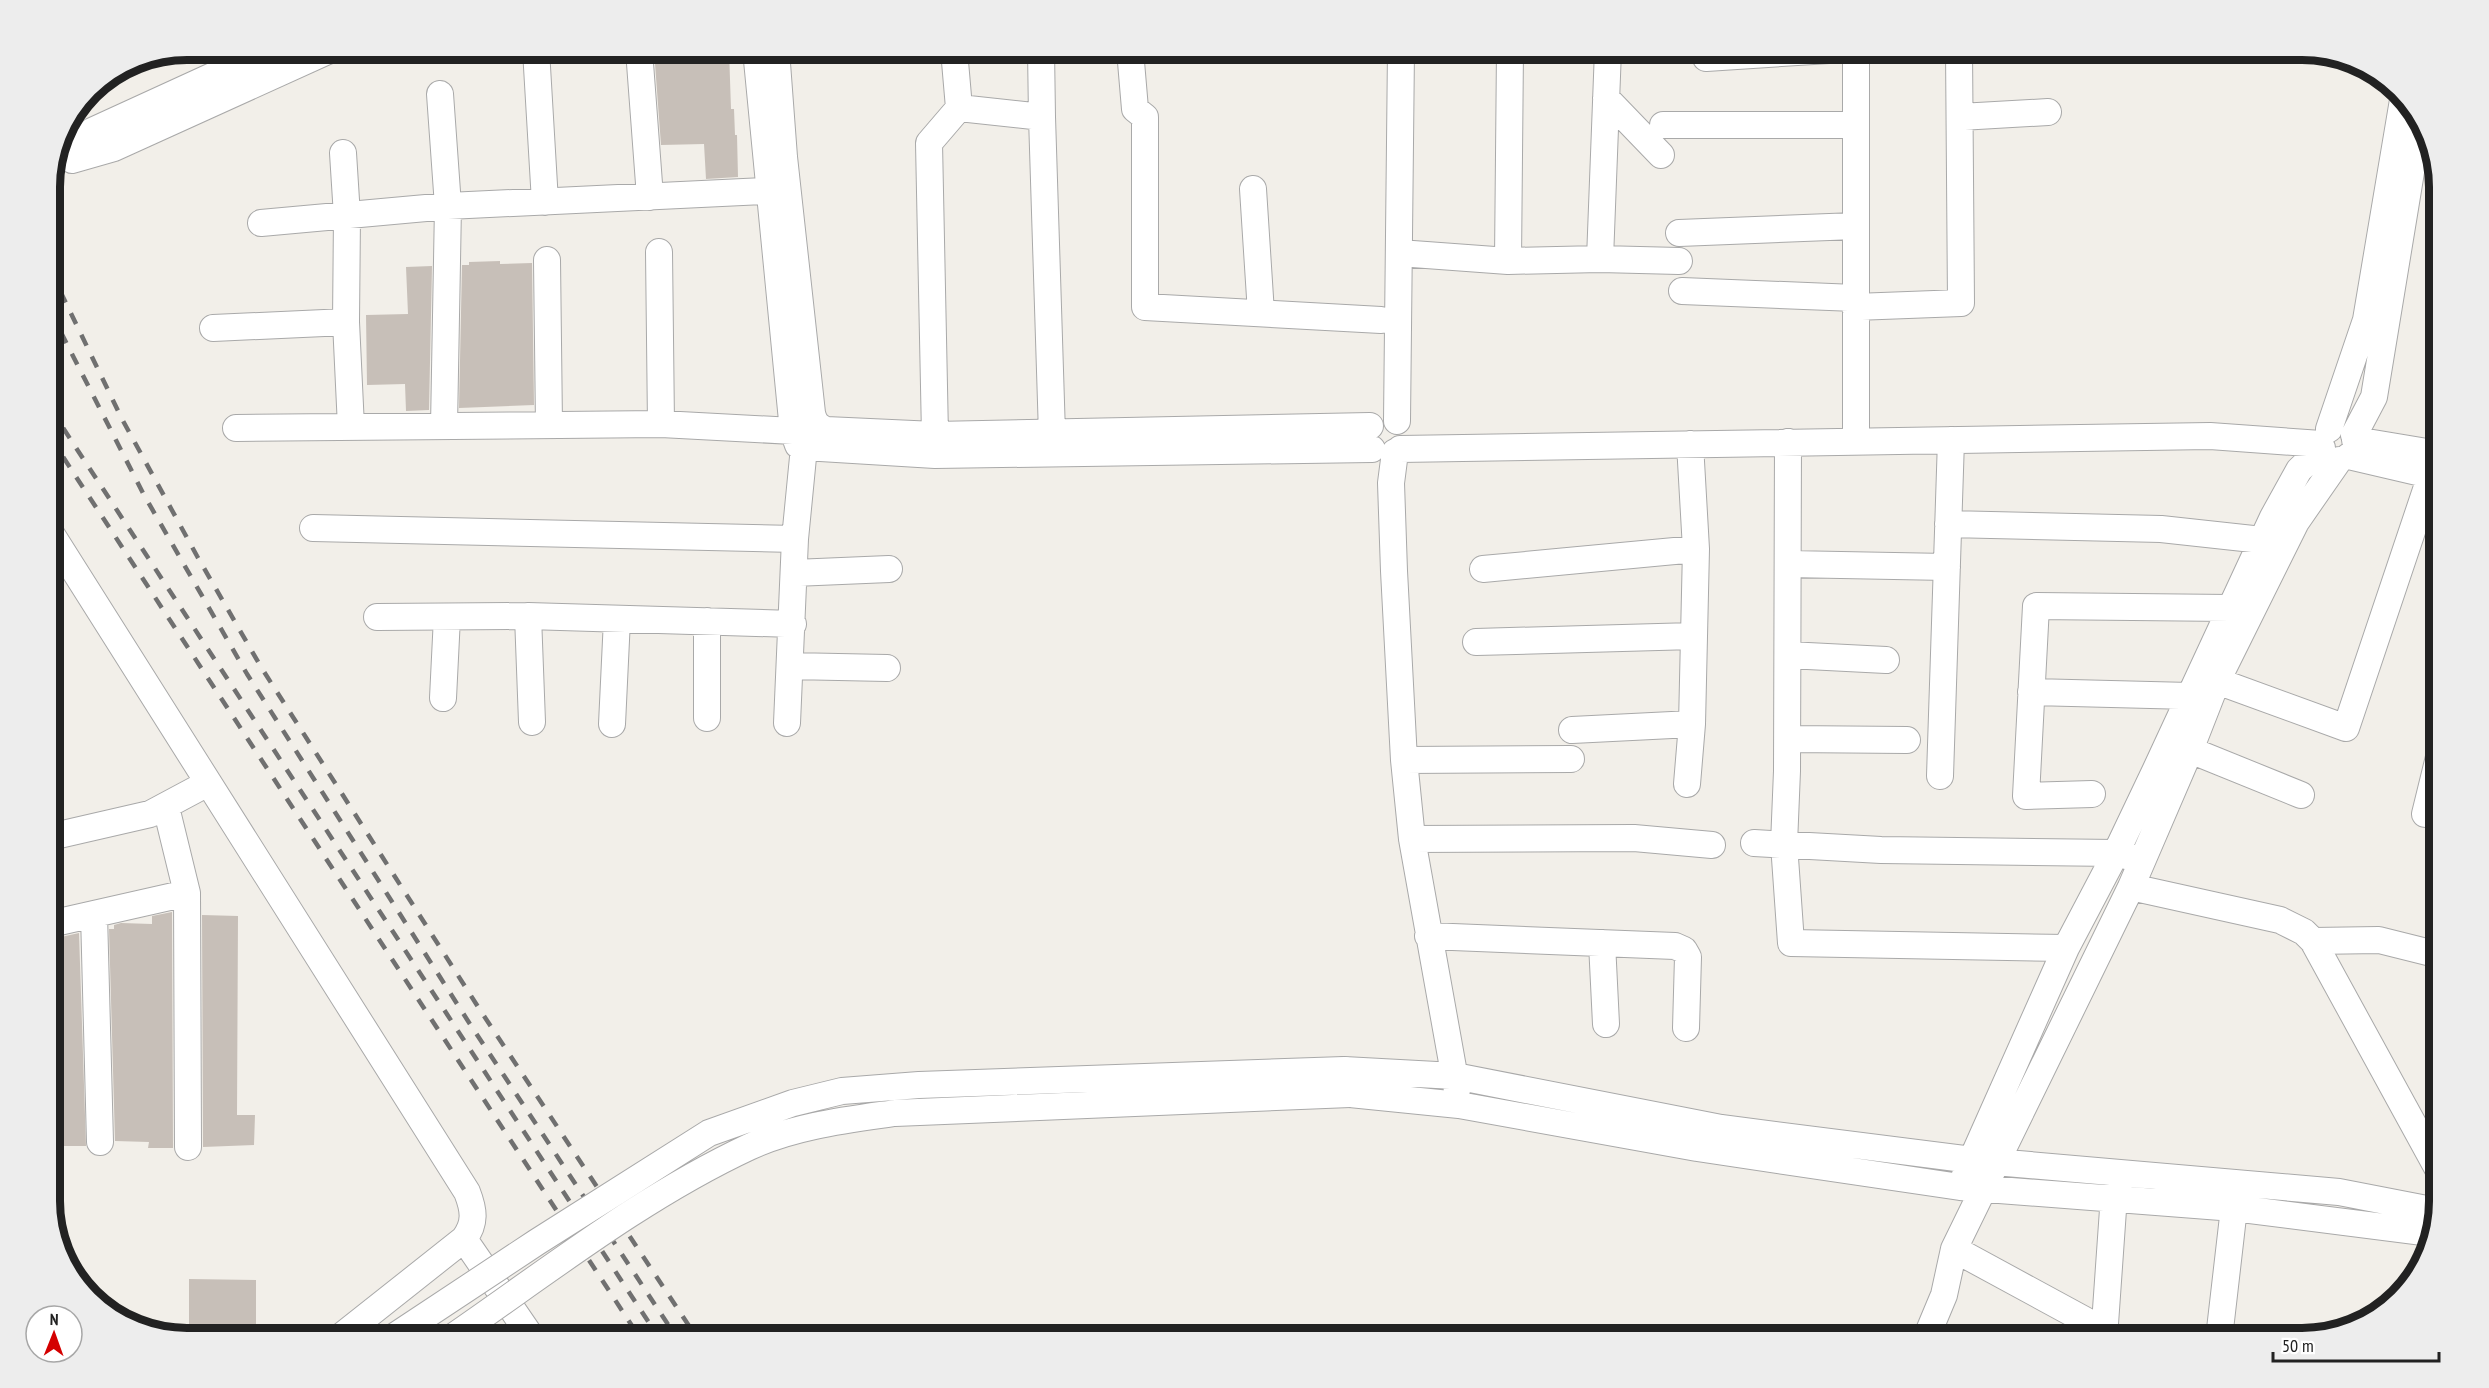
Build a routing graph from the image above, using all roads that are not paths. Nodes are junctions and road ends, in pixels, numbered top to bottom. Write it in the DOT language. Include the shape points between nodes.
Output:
graph roads {
  1 [pos="247,60"];
  2 [pos="308,60"];
  3 [pos="537,60"];
  4 [pos="640,60"];
  5 [pos="758,60"];
  6 [pos="776,60"];
  7 [pos="955,60"];
  8 [pos="1041,60"];
  9 [pos="1131,60"];
  10 [pos="1385,60"];
  11 [pos="1401,60"];
  12 [pos="1510,60"];
  13 [pos="1608,60"];
  14 [pos="1856,60"];
  15 [pos="1959,60"];
  16 [pos="440,94"];
  17 [pos="1606,98"];
  18 [pos="959,108"];
  19 [pos="2402,108"];
  20 [pos="2048,112"];
  21 [pos="1042,117"];
  22 [pos="1960,117"];
  23 [pos="1663,125"];
  24 [pos="1855,125"];
  25 [pos="343,153"];
  26 [pos="1661,155"];
  27 [pos="2423,155"];
  28 [pos="1253,189"];
  29 [pos="779,190"];
  30 [pos="650,196"];
  31 [pos="545,202"];
  32 [pos="448,206"];
  33 [pos="347,216"];
  34 [pos="261,223"];
  35 [pos="1855,226"];
  36 [pos="1679,232"];
  37 [pos="659,252"];
  38 [pos="1399,253"];
  39 [pos="1600,259"];
  40 [pos="548,260"];
  41 [pos="1508,261"];
  42 [pos="1679,261"];
  43 [pos="1682,291"];
  44 [pos="1855,303"];
  45 [pos="1261,313"];
  46 [pos="1381,320"];
  47 [pos="346,322"];
  48 [pos="213,328"];
  49 [pos="661,424"];
  50 [pos="444,426"];
  51 [pos="549,426"];
  52 [pos="351,427"];
  53 [pos="236,428"];
  54 [pos="804,433"];
  55 [pos="1856,433"];
  56 [pos="1053,434"];
  57 [pos="934,435"];
  58 [pos="1387,438"];
  59 [pos="1951,440"];
  60 [pos="1788,442"];
  61 [pos="2337,443"];
  62 [pos="1690,444"];
  63 [pos="2429,467"];
  64 [pos="2429,492"];
  65 [pos="1948,524"];
  66 [pos="313,528"];
  67 [pos="795,539"];
  68 [pos="2262,540"];
  69 [pos="60,548"];
  70 [pos="1696,549"];
  71 [pos="1788,564"];
  72 [pos="1947,567"];
  73 [pos="889,568"];
  74 [pos="1483,568"];
  75 [pos="794,573"];
  76 [pos="2230,608"];
  77 [pos="528,616"];
  78 [pos="377,617"];
  79 [pos="447,617"];
  80 [pos="617,619"];
  81 [pos="707,621"];
  82 [pos="793,624"];
  83 [pos="1694,636"];
  84 [pos="1476,642"];
  85 [pos="1788,655"];
  86 [pos="1886,660"];
  87 [pos="790,666"];
  88 [pos="887,668"];
  89 [pos="2217,681"];
  90 [pos="2031,692"];
  91 [pos="2190,696"];
  92 [pos="443,698"];
  93 [pos="707,718"];
  94 [pos="531,722"];
  95 [pos="787,723"];
  96 [pos="612,724"];
  97 [pos="1692,724"];
  98 [pos="1572,730"];
  99 [pos="1788,739"];
  100 [pos="1907,740"];
  101 [pos="2190,750"];
  102 [pos="1571,759"];
  103 [pos="1404,760"];
  104 [pos="1940,776"];
  105 [pos="208,783"];
  106 [pos="1687,784"];
  107 [pos="2092,794"];
  108 [pos="2301,795"];
  109 [pos="2429,797"];
  110 [pos="166,807"];
  111 [pos="2425,813"];
  112 [pos="60,835"];
  113 [pos="1412,839"];
  114 [pos="1754,843"];
  115 [pos="1712,844"];
  116 [pos="1784,844"];
  117 [pos="2116,854"];
  118 [pos="2142,859"];
  119 [pos="2131,887"];
  120 [pos="187,893"];
  121 [pos="94,914"];
  122 [pos="60,922"];
  123 [pos="1428,936"];
  124 [pos="2313,941"];
  125 [pos="1602,943"];
  126 [pos="2066,948"];
  127 [pos="2429,952"];
  128 [pos="1606,1024"];
  129 [pos="1686,1028"];
  130 [pos="1455,1076"];
  131 [pos="1459,1106"];
  132 [pos="100,1142"];
  133 [pos="188,1147"];
  134 [pos="2429,1153"];
  135 [pos="1972,1160"];
  136 [pos="1997,1161"];
  137 [pos="2115,1172"];
  138 [pos="1959,1187"];
  139 [pos="1985,1188"];
  140 [pos="2115,1198"];
  141 [pos="2234,1208"];
  142 [pos="2429,1209"];
  143 [pos="2425,1232"];
  144 [pos="464,1239"];
  145 [pos="1958,1242"];
  146 [pos="352,1328"];
  147 [pos="407,1328"];
  148 [pos="466,1328"];
  149 [pos="525,1328"];
  150 [pos="1930,1328"];
  151 [pos="2094,1328"];
  152 [pos="2106,1328"];
  153 [pos="2220,1328"];
  1 -- 2 [label="street" via="92,131 72,160 114,148"];
  3 -- 31 [label="street"];
  4 -- 30 [label="street"];
  5 -- 29 [label="street"];
  6 -- 29 [label="street"];
  7 -- 18 [label="street"];
  8 -- 21 [label="street"];
  9 -- 45 [label="street" via="1135,109 1145,117 1145,307"];
  10 -- 46 [label="street"];
  11 -- 38 [label="street"];
  12 -- 41 [label="street"];
  13 -- 17 [label="street"];
  14 -- 24 [label="street"];
  15 -- 22 [label="street"];
  16 -- 32 [label="street"];
  17 -- 26 [label="street"];
  17 -- 39 [label="street"];
  18 -- 21 [label="street"];
  18 -- 57 [label="street" via="929,143"];
  19 -- 61 [label="street" via="2366,320"];
  20 -- 22 [label="street"];
  21 -- 56 [label="street"];
  22 -- 44 [label="street" via="1960,303"];
  23 -- 24 [label="street"];
  24 -- 35 [label="street"];
  25 -- 33 [label="street"];
  27 -- 61 [label="street" via="2374,397"];
  28 -- 45 [label="street"];
  29 -- 30 [label="street"];
  29 -- 54 [label="street"];
  30 -- 31 [label="street"];
  31 -- 32 [label="street"];
  32 -- 33 [label="street"];
  32 -- 50 [label="street"];
  33 -- 34 [label="street"];
  33 -- 47 [label="street"];
  35 -- 36 [label="street"];
  35 -- 44 [label="street"];
  37 -- 49 [label="street"];
  38 -- 41 [label="street"];
  38 -- 58 [label="street"];
  39 -- 41 [label="street"];
  39 -- 42 [label="street"];
  40 -- 51 [label="street"];
  43 -- 44 [label="street"];
  44 -- 55 [label="street"];
  45 -- 46 [label="street"];
  46 -- 58 [label="street"];
  47 -- 48 [label="street"];
  47 -- 52 [label="street"];
  49 -- 51 [label="street"];
  49 -- 54 [label="street"];
  50 -- 51 [label="street"];
  50 -- 52 [label="street"];
  52 -- 53 [label="street"];
  54 -- 57 [label="street" via="819,427"];
  54 -- 58 [label="street" via="935,455"];
  54 -- 67 [label="street"];
  55 -- 58 [label="street"];
  55 -- 59 [label="street"];
  55 -- 60 [label="street"];
  55 -- 61 [label="street" via="2210,419 2276,424"];
  56 -- 57 [label="street"];
  56 -- 58 [label="street"];
  58 -- 62 [label="street"];
  58 -- 103 [label="street"];
  59 -- 61 [label="street" via="2210,436"];
  59 -- 65 [label="street"];
  60 -- 62 [label="street"];
  60 -- 71 [label="street"];
  61 -- 63 [label="street"];
  61 -- 68 [label="street" via="2299,470"];
  61 -- 89 [label="street"];
  62 -- 70 [label="street"];
  64 -- 89 [label="street" via="2346,728"];
  65 -- 68 [label="street" via="2161,529"];
  65 -- 72 [label="street"];
  66 -- 67 [label="street"];
  67 -- 75 [label="street"];
  68 -- 76 [label="street"];
  69 -- 105 [label="street"];
  70 -- 74 [label="street"];
  70 -- 83 [label="street"];
  71 -- 72 [label="street"];
  71 -- 85 [label="street"];
  72 -- 104 [label="street"];
  73 -- 75 [label="street"];
  75 -- 82 [label="street"];
  76 -- 90 [label="street" via="2036,606"];
  76 -- 91 [label="street"];
  77 -- 79 [label="street"];
  77 -- 80 [label="street"];
  77 -- 94 [label="street"];
  78 -- 79 [label="street"];
  79 -- 92 [label="street"];
  80 -- 81 [label="street"];
  80 -- 96 [label="street"];
  81 -- 82 [label="street"];
  81 -- 93 [label="street"];
  82 -- 87 [label="street"];
  83 -- 84 [label="street"];
  83 -- 97 [label="street"];
  85 -- 86 [label="street"];
  85 -- 99 [label="street"];
  87 -- 88 [label="street"];
  87 -- 95 [label="street"];
  89 -- 101 [label="street"];
  90 -- 91 [label="street"];
  90 -- 107 [label="street" via="2026,796"];
  91 -- 117 [label="street"];
  97 -- 98 [label="street"];
  97 -- 106 [label="street"];
  99 -- 100 [label="street"];
  99 -- 116 [label="street"];
  101 -- 108 [label="street"];
  101 -- 118 [label="street"];
  102 -- 103 [label="street"];
  103 -- 113 [label="street"];
  105 -- 110 [label="street"];
  105 -- 144 [label="street" via="467,1192 474,1217 472,1229"];
  109 -- 111 [label="street"];
  110 -- 112 [label="street"];
  110 -- 120 [label="street"];
  113 -- 115 [label="street" via="1634,838"];
  113 -- 123 [label="street"];
  114 -- 116 [label="street"];
  116 -- 117 [label="street" via="1881,850"];
  116 -- 126 [label="street" via="1791,943"];
  117 -- 118 [label="street"];
  117 -- 126 [label="street"];
  118 -- 119 [label="street"];
  119 -- 124 [label="street" via="2280,920"];
  119 -- 136 [label="street"];
  120 -- 121 [label="street"];
  120 -- 133 [label="street"];
  121 -- 122 [label="street"];
  121 -- 132 [label="street"];
  123 -- 125 [label="street"];
  123 -- 130 [label="street"];
  124 -- 127 [label="street" via="2379,940"];
  124 -- 134 [label="street"];
  125 -- 128 [label="street"];
  125 -- 129 [label="street" via="1675,946 1684,950 1688,957"];
  126 -- 135 [label="street"];
  130 -- 131 [label="street"];
  130 -- 135 [label="street" via="1721,1128"];
  130 -- 147 [label="street, bridge" via="1344,1070 842,1091 793,1103 710,1133"];
  131 -- 138 [label="street" via="1696,1148"];
  131 -- 148 [label="street, bridge" via="1350,1094 895,1113 821,1124 751,1147 663,1193"];
  135 -- 136 [label="street"];
  135 -- 138 [label="street"];
  136 -- 137 [label="street"];
  136 -- 139 [label="street"];
  137 -- 140 [label="street"];
  137 -- 142 [label="street" via="2339,1192"];
  138 -- 139 [label="street"];
  138 -- 145 [label="street"];
  139 -- 140 [label="street"];
  139 -- 145 [label="street"];
  140 -- 141 [label="street"];
  140 -- 152 [label="street"];
  141 -- 143 [label="street"];
  141 -- 153 [label="street"];
  144 -- 146 [label="street"];
  144 -- 149 [label="street"];
  145 -- 150 [label="street"];
  145 -- 151 [label="street"];
}
